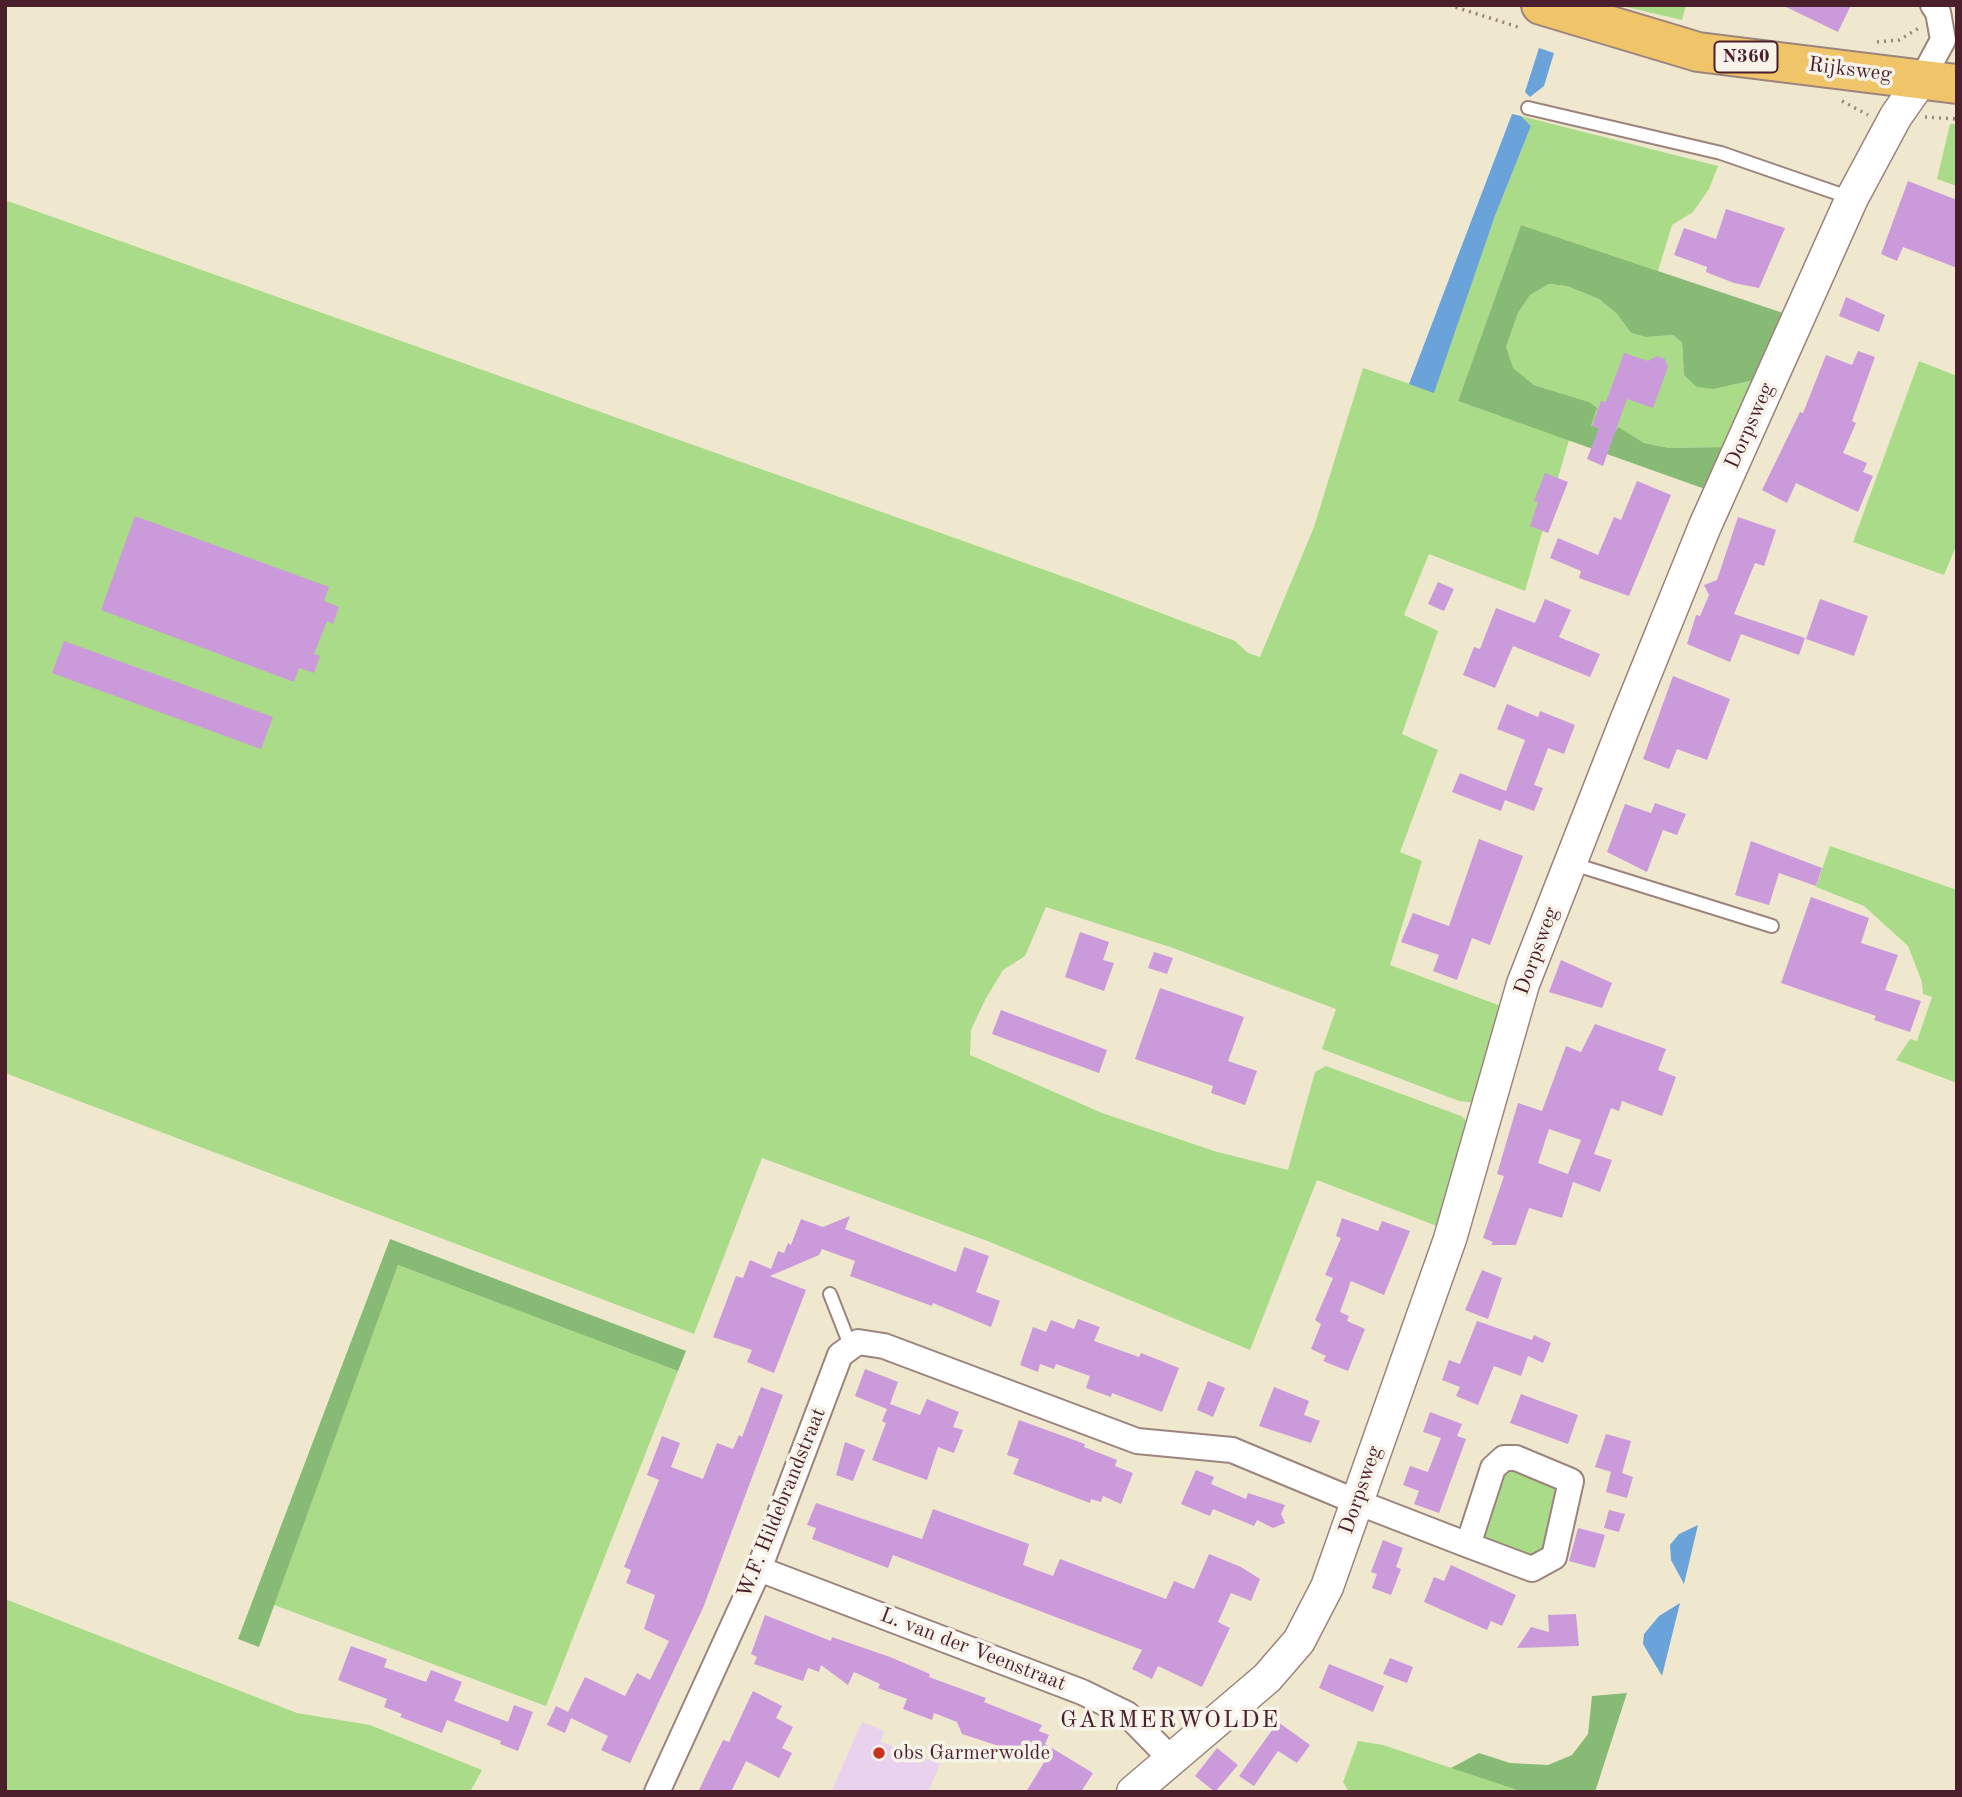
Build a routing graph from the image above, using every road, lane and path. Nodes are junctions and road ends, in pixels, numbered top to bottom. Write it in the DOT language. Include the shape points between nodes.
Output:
graph roads {
  1 [pos="1541,5"];
  2 [pos="1933,5"];
  3 [pos="1939,81"];
  4 [pos="1528,108"];
  5 [pos="1852,198"];
  6 [pos="1570,863"];
  7 [pos="1772,926"];
  8 [pos="830,1294"];
  9 [pos="850,1345"];
  10 [pos="1357,1502"];
  11 [pos="1468,1545"];
  12 [pos="759,1569"];
  13 [pos="1171,1759"];
  14 [pos="657,1792"];
  15 [pos="1133,1792"];
  1 -- 3 [label="main road, Rijksweg / N360" via="1698,52"];
  2 -- 3 [label="street" via="1943,40"];
  3 -- 5 [label="street, Dorpsweg" via="1896,116"];
  4 -- 5 [label="lane" via="1721,153"];
  5 -- 6 [label="street, Dorpsweg" via="1705,526"];
  6 -- 7 [label="lane"];
  6 -- 10 [label="street, Dorpsweg" via="1523,984 1450,1239"];
  8 -- 9 [label="lane"];
  9 -- 10 [label="street" via="869,1342 1137,1441 1232,1450"];
  9 -- 12 [label="street, W.F. Hildebrandstraat" via="837,1362"];
  10 -- 11 [label="street"];
  10 -- 13 [label="street, Dorpsweg" via="1327,1587 1298,1641 1267,1678"];
  11 -- 11 [label="street" via="1532,1569 1554,1557 1572,1481 1516,1458 1504,1458 1493,1468"];
  12 -- 13 [label="street, L. van der Veenstraat" via="1082,1692 1127,1714"];
  12 -- 14 [label="street, W.F. Hildebrandstraat"];
  13 -- 15 [label="street, Dorpsweg"];
}
